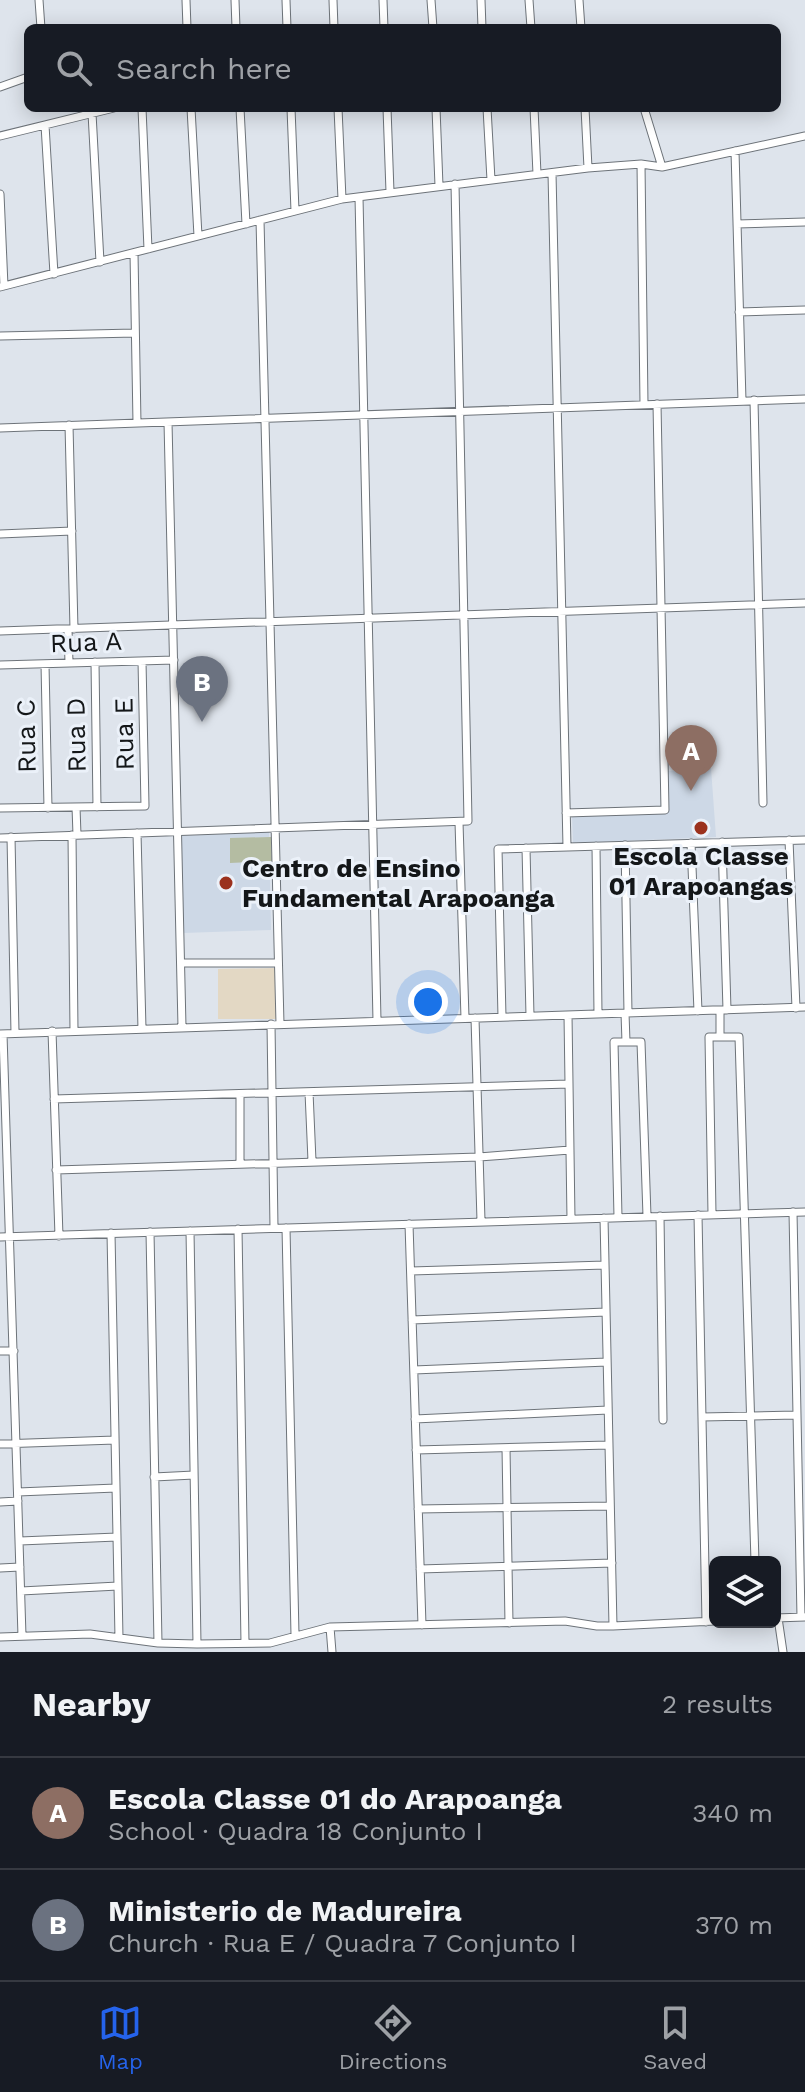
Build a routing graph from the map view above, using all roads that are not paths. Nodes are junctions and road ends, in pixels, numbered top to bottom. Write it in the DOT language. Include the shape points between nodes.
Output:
graph roads {
  1 [pos="39,0"];
  2 [pos="186,0"];
  3 [pos="235,0"];
  4 [pos="286,0"];
  5 [pos="333,0"];
  6 [pos="383,0"];
  7 [pos="431,0"];
  8 [pos="481,0"];
  9 [pos="529,0"];
  10 [pos="579,0"];
  11 [pos="41,24"];
  12 [pos="187,24"];
  13 [pos="236,24"];
  14 [pos="287,24"];
  15 [pos="334,24"];
  16 [pos="384,24"];
  17 [pos="433,24"];
  18 [pos="482,24"];
  19 [pos="531,24"];
  20 [pos="581,24"];
  21 [pos="24,78"];
  22 [pos="0,87"];
  23 [pos="96,112"];
  24 [pos="142,112"];
  25 [pos="191,112"];
  26 [pos="240,112"];
  27 [pos="291,112"];
  28 [pos="338,112"];
  29 [pos="387,112"];
  30 [pos="436,112"];
  31 [pos="487,112"];
  32 [pos="534,112"];
  33 [pos="585,112"];
  34 [pos="645,112"];
  35 [pos="92,113"];
  36 [pos="45,125"];
  37 [pos="0,136"];
  38 [pos="805,136"];
  39 [pos="735,151"];
  40 [pos="641,164"];
  41 [pos="662,167"];
  42 [pos="588,168"];
  43 [pos="552,173"];
  44 [pos="537,174"];
  45 [pos="491,180"];
  46 [pos="455,184"];
  47 [pos="439,186"];
  48 [pos="390,192"];
  49 [pos="0,194"];
  50 [pos="359,197"];
  51 [pos="342,199"];
  52 [pos="295,211"];
  53 [pos="260,220"];
  54 [pos="805,222"];
  55 [pos="246,224"];
  56 [pos="737,224"];
  57 [pos="198,236"];
  58 [pos="148,249"];
  59 [pos="134,253"];
  60 [pos="100,262"];
  61 [pos="54,274"];
  62 [pos="2,287"];
  63 [pos="805,310"];
  64 [pos="739,312"];
  65 [pos="135,333"];
  66 [pos="0,336"];
  67 [pos="805,399"];
  68 [pos="754,400"];
  69 [pos="742,401"];
  70 [pos="644,404"];
  71 [pos="657,404"];
  72 [pos="557,408"];
  73 [pos="460,411"];
  74 [pos="364,415"];
  75 [pos="265,418"];
  76 [pos="168,422"];
  77 [pos="137,423"];
  78 [pos="69,425"];
  79 [pos="0,428"];
  80 [pos="72,531"];
  81 [pos="0,534"];
  82 [pos="805,603"];
  83 [pos="759,605"];
  84 [pos="662,608"];
  85 [pos="562,612"];
  86 [pos="464,615"];
  87 [pos="369,619"];
  88 [pos="270,622"];
  89 [pos="173,625"];
  90 [pos="71,629"];
  91 [pos="0,631"];
  92 [pos="174,660"];
  93 [pos="142,661"];
  94 [pos="95,662"];
  95 [pos="69,663"];
  96 [pos="45,664"];
  97 [pos="0,665"];
  98 [pos="763,803"];
  99 [pos="76,807"];
  100 [pos="97,807"];
  101 [pos="0,808"];
  102 [pos="48,808"];
  103 [pos="566,813"];
  104 [pos="464,822"];
  105 [pos="373,825"];
  106 [pos="275,828"];
  107 [pos="178,832"];
  108 [pos="137,833"];
  109 [pos="74,835"];
  110 [pos="11,837"];
  111 [pos="0,838"];
  112 [pos="789,840"];
  113 [pos="805,840"];
  114 [pos="722,842"];
  115 [pos="691,843"];
  116 [pos="625,845"];
  117 [pos="596,846"];
  118 [pos="567,847"];
  119 [pos="526,848"];
  120 [pos="181,963"];
  121 [pos="278,963"];
  122 [pos="805,1007"];
  123 [pos="796,1008"];
  124 [pos="724,1010"];
  125 [pos="698,1011"];
  126 [pos="627,1013"];
  127 [pos="598,1014"];
  128 [pos="568,1015"];
  129 [pos="530,1016"];
  130 [pos="502,1017"];
  131 [pos="465,1018"];
  132 [pos="475,1018"];
  133 [pos="377,1021"];
  134 [pos="276,1024"];
  135 [pos="182,1027"];
  136 [pos="142,1029"];
  137 [pos="52,1031"];
  138 [pos="74,1031"];
  139 [pos="15,1033"];
  140 [pos="1,1034"];
  141 [pos="720,1037"];
  142 [pos="626,1042"];
  143 [pos="569,1084"];
  144 [pos="477,1087"];
  145 [pos="309,1092"];
  146 [pos="272,1093"];
  147 [pos="240,1094"];
  148 [pos="54,1099"];
  149 [pos="570,1150"];
  150 [pos="479,1157"];
  151 [pos="312,1161"];
  152 [pos="273,1162"];
  153 [pos="240,1163"];
  154 [pos="56,1170"];
  155 [pos="793,1212"];
  156 [pos="805,1212"];
  157 [pos="743,1213"];
  158 [pos="712,1214"];
  159 [pos="698,1215"];
  160 [pos="647,1216"];
  161 [pos="660,1216"];
  162 [pos="618,1217"];
  163 [pos="604,1218"];
  164 [pos="571,1219"];
  165 [pos="481,1221"];
  166 [pos="409,1224"];
  167 [pos="274,1228"];
  168 [pos="286,1228"];
  169 [pos="238,1229"];
  170 [pos="190,1231"];
  171 [pos="150,1232"];
  172 [pos="111,1233"];
  173 [pos="59,1236"];
  174 [pos="0,1237"];
  175 [pos="11,1237"];
  176 [pos="805,1244"];
  177 [pos="793,1245"];
  178 [pos="605,1265"];
  179 [pos="411,1271"];
  180 [pos="12,1292"];
  181 [pos="0,1293"];
  182 [pos="794,1301"];
  183 [pos="805,1301"];
  184 [pos="606,1312"];
  185 [pos="412,1320"];
  186 [pos="0,1351"];
  187 [pos="14,1351"];
  188 [pos="805,1354"];
  189 [pos="795,1355"];
  190 [pos="607,1362"];
  191 [pos="414,1370"];
  192 [pos="608,1410"];
  193 [pos="799,1411"];
  194 [pos="702,1417"];
  195 [pos="750,1417"];
  196 [pos="415,1419"];
  197 [pos="663,1420"];
  198 [pos="115,1440"];
  199 [pos="17,1443"];
  200 [pos="0,1444"];
  201 [pos="609,1445"];
  202 [pos="506,1448"];
  203 [pos="416,1450"];
  204 [pos="194,1475"];
  205 [pos="154,1477"];
  206 [pos="116,1488"];
  207 [pos="18,1496"];
  208 [pos="0,1502"];
  209 [pos="610,1506"];
  210 [pos="507,1508"];
  211 [pos="418,1509"];
  212 [pos="117,1537"];
  213 [pos="20,1541"];
  214 [pos="755,1556"];
  215 [pos="612,1563"];
  216 [pos="508,1566"];
  217 [pos="20,1567"];
  218 [pos="0,1568"];
  219 [pos="420,1569"];
  220 [pos="118,1586"];
  221 [pos="21,1591"];
  222 [pos="803,1617"];
  223 [pos="781,1618"];
  224 [pos="706,1622"];
  225 [pos="709,1622"];
  226 [pos="509,1623"];
  227 [pos="422,1625"];
  228 [pos="613,1626"];
  229 [pos="330,1627"];
  230 [pos="778,1628"];
  231 [pos="295,1635"];
  232 [pos="22,1636"];
  233 [pos="0,1637"];
  234 [pos="119,1638"];
  235 [pos="135,1640"];
  236 [pos="158,1643"];
  237 [pos="245,1643"];
  238 [pos="197,1644"];
  239 [pos="134,1652"];
  240 [pos="332,1652"];
  241 [pos="783,1652"];
  1 -- 11 [label="street"];
  2 -- 12 [label="street"];
  3 -- 13 [label="street"];
  4 -- 14 [label="street"];
  5 -- 15 [label="street"];
  6 -- 16 [label="street"];
  7 -- 17 [label="street"];
  8 -- 18 [label="street"];
  9 -- 19 [label="street"];
  10 -- 20 [label="street"];
  21 -- 22 [label="street"];
  23 -- 35 [label="street"];
  24 -- 58 [label="street"];
  25 -- 57 [label="street"];
  26 -- 55 [label="street"];
  27 -- 52 [label="street"];
  28 -- 51 [label="street"];
  29 -- 48 [label="street"];
  30 -- 47 [label="street"];
  31 -- 45 [label="street"];
  32 -- 44 [label="street"];
  33 -- 42 [label="street"];
  34 -- 41 [label="street"];
  35 -- 36 [label="street"];
  35 -- 60 [label="street"];
  36 -- 37 [label="street"];
  36 -- 61 [label="street"];
  38 -- 39 [label="street"];
  39 -- 41 [label="street"];
  39 -- 56 [label="street"];
  40 -- 41 [label="street"];
  40 -- 42 [label="street"];
  40 -- 70 [label="street"];
  42 -- 43 [label="street"];
  43 -- 44 [label="street"];
  43 -- 72 [label="street"];
  44 -- 45 [label="street"];
  45 -- 46 [label="street"];
  46 -- 47 [label="street"];
  46 -- 73 [label="street"];
  47 -- 48 [label="street"];
  48 -- 50 [label="street"];
  49 -- 62 [label="street"];
  50 -- 51 [label="street"];
  50 -- 74 [label="street"];
  51 -- 52 [label="street"];
  52 -- 53 [label="street"];
  53 -- 55 [label="street"];
  53 -- 75 [label="street"];
  54 -- 56 [label="street"];
  55 -- 57 [label="street"];
  56 -- 64 [label="street"];
  57 -- 58 [label="street"];
  58 -- 59 [label="street"];
  59 -- 60 [label="street"];
  59 -- 65 [label="street"];
  60 -- 61 [label="street"];
  61 -- 62 [label="street"];
  63 -- 64 [label="street"];
  64 -- 69 [label="street"];
  65 -- 66 [label="street"];
  65 -- 77 [label="street"];
  67 -- 68 [label="street"];
  68 -- 69 [label="street"];
  68 -- 83 [label="street"];
  69 -- 71 [label="street"];
  70 -- 71 [label="street"];
  70 -- 72 [label="street"];
  71 -- 84 [label="street"];
  72 -- 73 [label="street"];
  72 -- 85 [label="street"];
  73 -- 74 [label="street"];
  73 -- 86 [label="street"];
  74 -- 75 [label="street"];
  74 -- 87 [label="street"];
  75 -- 76 [label="street"];
  75 -- 88 [label="street"];
  76 -- 77 [label="street"];
  76 -- 89 [label="street"];
  77 -- 78 [label="street"];
  78 -- 79 [label="street"];
  78 -- 80 [label="street"];
  80 -- 81 [label="street"];
  80 -- 90 [label="street"];
  82 -- 83 [label="street"];
  83 -- 84 [label="street"];
  83 -- 98 [label="street"];
  84 -- 85 [label="street"];
  84 -- 103 [label="street" via="665,810"];
  85 -- 86 [label="street"];
  85 -- 103 [label="street"];
  86 -- 87 [label="street"];
  86 -- 104 [label="street"];
  87 -- 88 [label="street"];
  87 -- 105 [label="street"];
  88 -- 89 [label="street"];
  88 -- 106 [label="street"];
  89 -- 90 [label="street"];
  89 -- 92 [label="street"];
  90 -- 91 [label="street"];
  90 -- 95 [label="street"];
  92 -- 93 [label="street, Rua A"];
  92 -- 107 [label="street"];
  93 -- 94 [label="street, Rua A"];
  93 -- 100 [label="street, Rua E" via="145,806"];
  94 -- 95 [label="street, Rua A"];
  94 -- 100 [label="street, Rua D"];
  95 -- 96 [label="street, Rua A"];
  96 -- 97 [label="street, Rua A"];
  96 -- 102 [label="street, Rua C"];
  99 -- 100 [label="street"];
  99 -- 102 [label="street"];
  99 -- 109 [label="street"];
  101 -- 102 [label="street"];
  103 -- 118 [label="street"];
  104 -- 105 [label="street"];
  104 -- 131 [label="street"];
  105 -- 106 [label="street"];
  105 -- 133 [label="street"];
  106 -- 107 [label="street"];
  106 -- 121 [label="street"];
  107 -- 108 [label="street"];
  107 -- 120 [label="street"];
  108 -- 109 [label="street"];
  108 -- 136 [label="street"];
  109 -- 110 [label="street"];
  109 -- 138 [label="street"];
  110 -- 111 [label="street"];
  110 -- 139 [label="street"];
  112 -- 113 [label="street"];
  112 -- 114 [label="street"];
  112 -- 123 [label="street"];
  114 -- 115 [label="street"];
  114 -- 124 [label="street"];
  115 -- 116 [label="street"];
  115 -- 125 [label="street"];
  116 -- 117 [label="street"];
  116 -- 126 [label="street"];
  117 -- 118 [label="street"];
  117 -- 127 [label="street"];
  118 -- 119 [label="street"];
  119 -- 129 [label="street"];
  119 -- 130 [label="street" via="498,849"];
  120 -- 121 [label="street"];
  120 -- 135 [label="street"];
  121 -- 134 [label="street"];
  122 -- 123 [label="street"];
  123 -- 124 [label="street"];
  124 -- 125 [label="street"];
  124 -- 141 [label="street"];
  125 -- 126 [label="street"];
  126 -- 127 [label="street"];
  126 -- 142 [label="street"];
  127 -- 128 [label="street"];
  128 -- 129 [label="street"];
  128 -- 143 [label="street"];
  129 -- 130 [label="street"];
  130 -- 132 [label="street"];
  131 -- 132 [label="street"];
  131 -- 133 [label="street"];
  132 -- 144 [label="street"];
  133 -- 134 [label="street"];
  134 -- 135 [label="street"];
  134 -- 146 [label="street"];
  135 -- 136 [label="street"];
  136 -- 138 [label="street"];
  137 -- 138 [label="street"];
  137 -- 139 [label="street"];
  137 -- 148 [label="street"];
  139 -- 140 [label="street"];
  140 -- 175 [label="street"];
  141 -- 157 [label="street" via="739,1037"];
  141 -- 158 [label="street" via="709,1037"];
  142 -- 160 [label="street" via="641,1042"];
  142 -- 162 [label="street" via="614,1042"];
  143 -- 144 [label="street"];
  143 -- 149 [label="street"];
  144 -- 145 [label="street"];
  144 -- 150 [label="street"];
  145 -- 146 [label="street"];
  145 -- 151 [label="street"];
  146 -- 147 [label="street"];
  146 -- 152 [label="street"];
  147 -- 148 [label="street"];
  147 -- 153 [label="street"];
  148 -- 154 [label="street"];
  149 -- 150 [label="street"];
  149 -- 164 [label="street"];
  150 -- 151 [label="street"];
  150 -- 165 [label="street"];
  151 -- 152 [label="street"];
  152 -- 153 [label="street"];
  152 -- 167 [label="street"];
  153 -- 154 [label="street"];
  154 -- 173 [label="street"];
  155 -- 156 [label="street"];
  155 -- 157 [label="street"];
  155 -- 177 [label="street"];
  157 -- 158 [label="street"];
  157 -- 195 [label="street"];
  158 -- 159 [label="street"];
  159 -- 161 [label="street"];
  159 -- 194 [label="street"];
  160 -- 161 [label="street"];
  160 -- 162 [label="street"];
  161 -- 197 [label="street"];
  162 -- 163 [label="street"];
  163 -- 164 [label="street"];
  163 -- 178 [label="street"];
  164 -- 165 [label="street"];
  165 -- 166 [label="street"];
  166 -- 168 [label="street"];
  166 -- 179 [label="street"];
  167 -- 168 [label="street"];
  167 -- 169 [label="street"];
  168 -- 231 [label="street"];
  169 -- 170 [label="street"];
  169 -- 237 [label="street"];
  170 -- 171 [label="street"];
  170 -- 204 [label="street"];
  171 -- 172 [label="street"];
  171 -- 205 [label="street"];
  172 -- 173 [label="street"];
  172 -- 198 [label="street"];
  173 -- 175 [label="street"];
  174 -- 175 [label="street"];
  175 -- 180 [label="street"];
  176 -- 177 [label="street"];
  177 -- 182 [label="street"];
  178 -- 179 [label="street"];
  178 -- 184 [label="street"];
  179 -- 185 [label="street"];
  180 -- 181 [label="street"];
  180 -- 187 [label="street"];
  182 -- 183 [label="street"];
  182 -- 189 [label="street"];
  184 -- 185 [label="street"];
  184 -- 190 [label="street"];
  185 -- 191 [label="street"];
  186 -- 187 [label="street"];
  187 -- 199 [label="street"];
  188 -- 189 [label="street"];
  189 -- 193 [label="street"];
  190 -- 191 [label="street"];
  190 -- 192 [label="street"];
  191 -- 196 [label="street"];
  192 -- 196 [label="street"];
  192 -- 201 [label="street"];
  193 -- 195 [label="street"];
  193 -- 222 [label="street"];
  194 -- 195 [label="street"];
  194 -- 224 [label="street"];
  195 -- 214 [label="street"];
  196 -- 203 [label="street"];
  198 -- 199 [label="street"];
  198 -- 206 [label="street"];
  199 -- 200 [label="street"];
  199 -- 207 [label="street"];
  201 -- 202 [label="street"];
  201 -- 209 [label="street"];
  202 -- 203 [label="street"];
  202 -- 210 [label="street"];
  203 -- 211 [label="street"];
  204 -- 205 [label="street"];
  204 -- 238 [label="street"];
  205 -- 236 [label="street"];
  206 -- 207 [label="street"];
  206 -- 212 [label="street"];
  207 -- 208 [label="street"];
  207 -- 213 [label="street"];
  209 -- 210 [label="street"];
  209 -- 215 [label="street"];
  210 -- 211 [label="street"];
  210 -- 216 [label="street"];
  211 -- 219 [label="street"];
  212 -- 213 [label="street"];
  212 -- 220 [label="street"];
  213 -- 217 [label="street"];
  215 -- 216 [label="street"];
  215 -- 228 [label="street"];
  216 -- 219 [label="street"];
  216 -- 226 [label="street"];
  217 -- 218 [label="street"];
  217 -- 221 [label="street"];
  219 -- 227 [label="street"];
  220 -- 221 [label="street"];
  220 -- 234 [label="street"];
  221 -- 232 [label="street"];
  222 -- 223 [label="street"];
  224 -- 225 [label="street"];
  224 -- 228 [label="street"];
  226 -- 227 [label="street"];
  226 -- 228 [label="street"];
  227 -- 229 [label="street"];
  229 -- 231 [label="street"];
  229 -- 240 [label="street"];
  230 -- 241 [label="street"];
  231 -- 237 [label="street"];
  232 -- 233 [label="street"];
  232 -- 234 [label="street"];
  234 -- 235 [label="street"];
  235 -- 236 [label="street"];
  235 -- 239 [label="street"];
  236 -- 238 [label="street"];
  237 -- 238 [label="street"];
}
